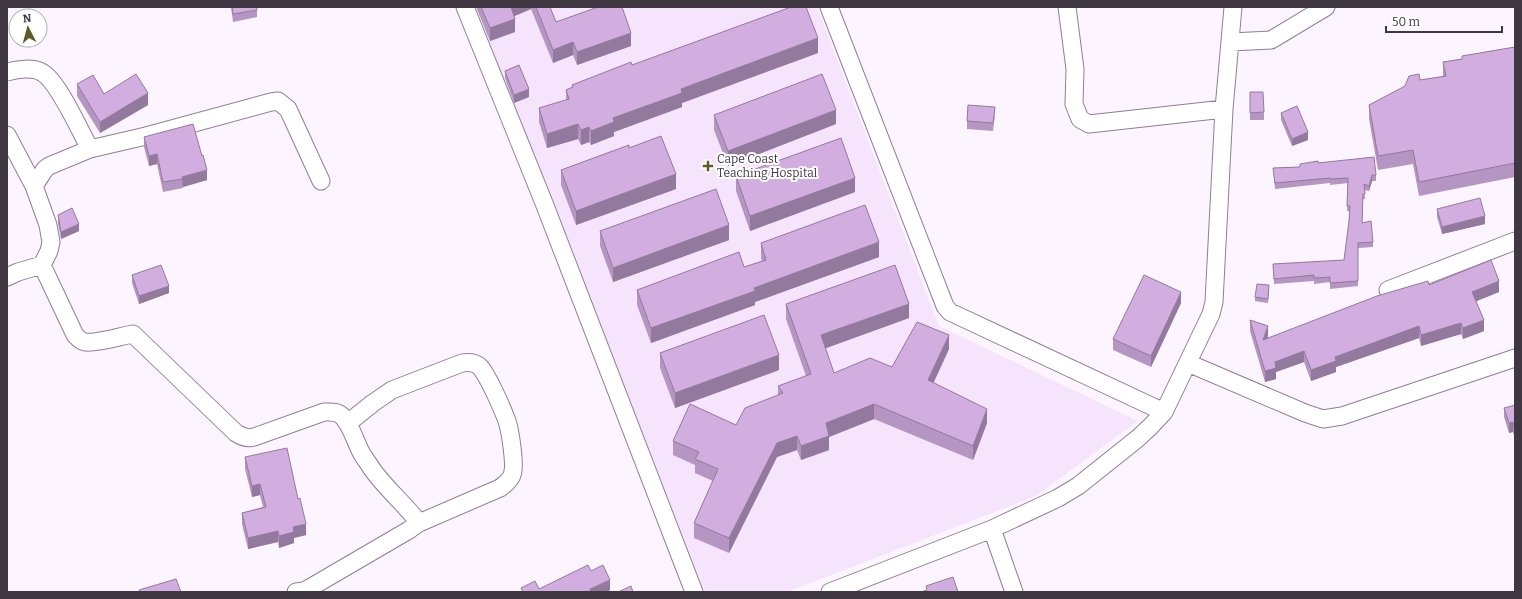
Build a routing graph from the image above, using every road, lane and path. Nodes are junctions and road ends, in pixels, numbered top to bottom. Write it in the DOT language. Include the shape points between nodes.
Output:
graph roads {
  1 [pos="465,7"];
  2 [pos="829,7"];
  3 [pos="1068,7"];
  4 [pos="1233,7"];
  5 [pos="1326,7"];
  6 [pos="1231,42"];
  7 [pos="7,72"];
  8 [pos="1224,109"];
  9 [pos="7,135"];
  10 [pos="90,149"];
  11 [pos="321,181"];
  12 [pos="34,186"];
  13 [pos="1515,241"];
  14 [pos="42,265"];
  15 [pos="7,277"];
  16 [pos="1388,290"];
  17 [pos="1515,358"];
  18 [pos="1188,363"];
  19 [pos="1164,412"];
  20 [pos="348,423"];
  21 [pos="419,522"];
  22 [pos="992,529"];
  23 [pos="296,592"];
  24 [pos="694,592"];
  25 [pos="830,592"];
  26 [pos="1014,592"];
  1 -- 24 [label="street"];
  2 -- 19 [label="street" via="945,306 950,312"];
  3 -- 8 [label="street" via="1075,70 1074,104 1080,119 1089,124"];
  4 -- 6 [label="street"];
  5 -- 6 [label="street" via="1271,40"];
  6 -- 8 [label="street"];
  7 -- 10 [label="street" via="21,68 42,72 54,82"];
  8 -- 18 [label="street" via="1214,302"];
  9 -- 12 [label="street"];
  10 -- 11 [label="street" via="278,101 288,109"];
  10 -- 12 [label="street" via="48,166"];
  12 -- 14 [label="street" via="51,242"];
  13 -- 16 [label="street"];
  14 -- 15 [label="street"];
  14 -- 20 [label="street" via="79,340 92,342 133,334 241,436 248,438 324,412 341,414"];
  17 -- 18 [label="street" via="1342,416 1323,419 1305,414"];
  18 -- 19 [label="street"];
  19 -- 22 [label="street" via="1137,439 1078,486"];
  20 -- 21 [label="street" via="373,471"];
  20 -- 21 [label="street" via="392,390 462,363 475,364 485,373 509,429 513,474 500,488"];
  21 -- 23 [label="street" via="313,586"];
  22 -- 25 [label="street"];
  22 -- 26 [label="street"];
}
